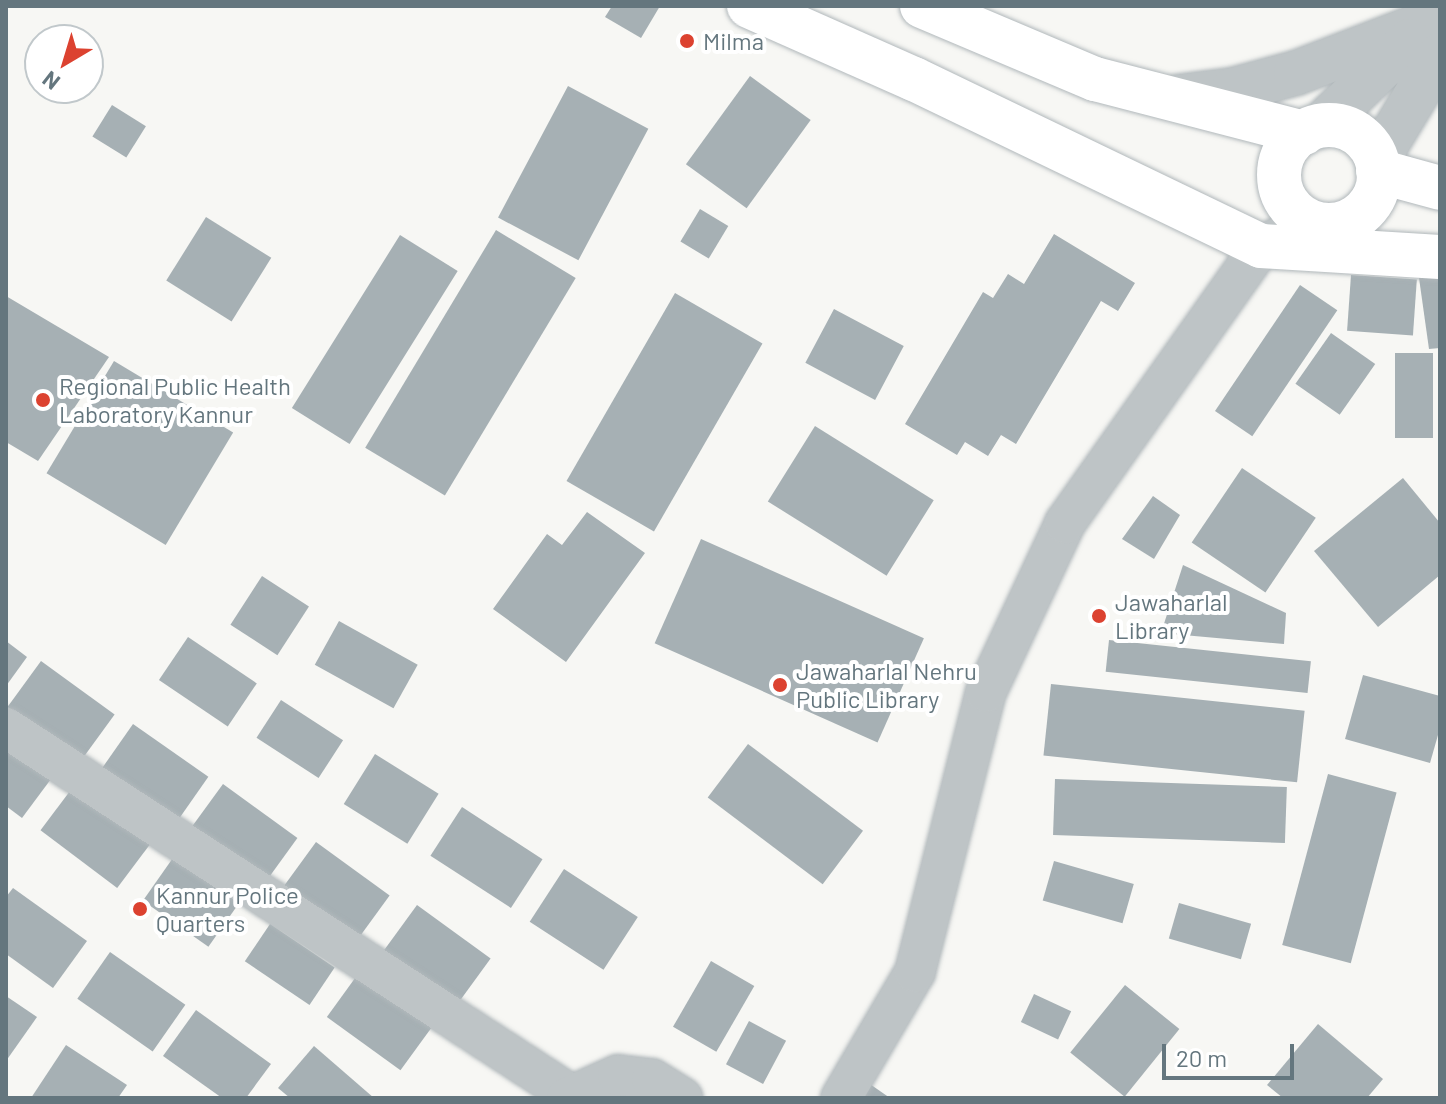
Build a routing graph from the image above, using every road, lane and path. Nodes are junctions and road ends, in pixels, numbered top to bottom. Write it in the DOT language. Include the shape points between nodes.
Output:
graph roads {
  1 [pos="749,6"];
  2 [pos="922,6"];
  3 [pos="1436,29"];
  4 [pos="1169,98"];
  5 [pos="1311,130"];
  6 [pos="1377,166"];
  7 [pos="1142,187"];
  8 [pos="1440,188"];
  9 [pos="1315,218"];
  10 [pos="1440,234"];
  11 [pos="1261,246"];
  12 [pos="1440,257"];
  13 [pos="6,728"];
  14 [pos="569,1097"];
  15 [pos="683,1098"];
  16 [pos="841,1098"];
  1 -- 7 [label="main road"];
  2 -- 4 [label="main road" via="1095,79"];
  3 -- 4 [label="street" via="1233,90"];
  3 -- 5 [label="street"];
  3 -- 6 [label="street"];
  4 -- 5 [label="main road"];
  5 -- 6 [label="main road" via="1341,126 1356,133"];
  5 -- 9 [label="main road" via="1280,162 1282,193"];
  6 -- 8 [label="main road"];
  6 -- 9 [label="main road" via="1376,194 1367,209"];
  7 -- 9 [label="main road"];
  7 -- 11 [label="main road"];
  9 -- 10 [label="main road"];
  9 -- 11 [label="street"];
  11 -- 12 [label="main road"];
  11 -- 16 [label="street" via="1065,523 986,692 915,972"];
  13 -- 14 [label="street"];
  14 -- 15 [label="street" via="618,1075 652,1079"];
}
